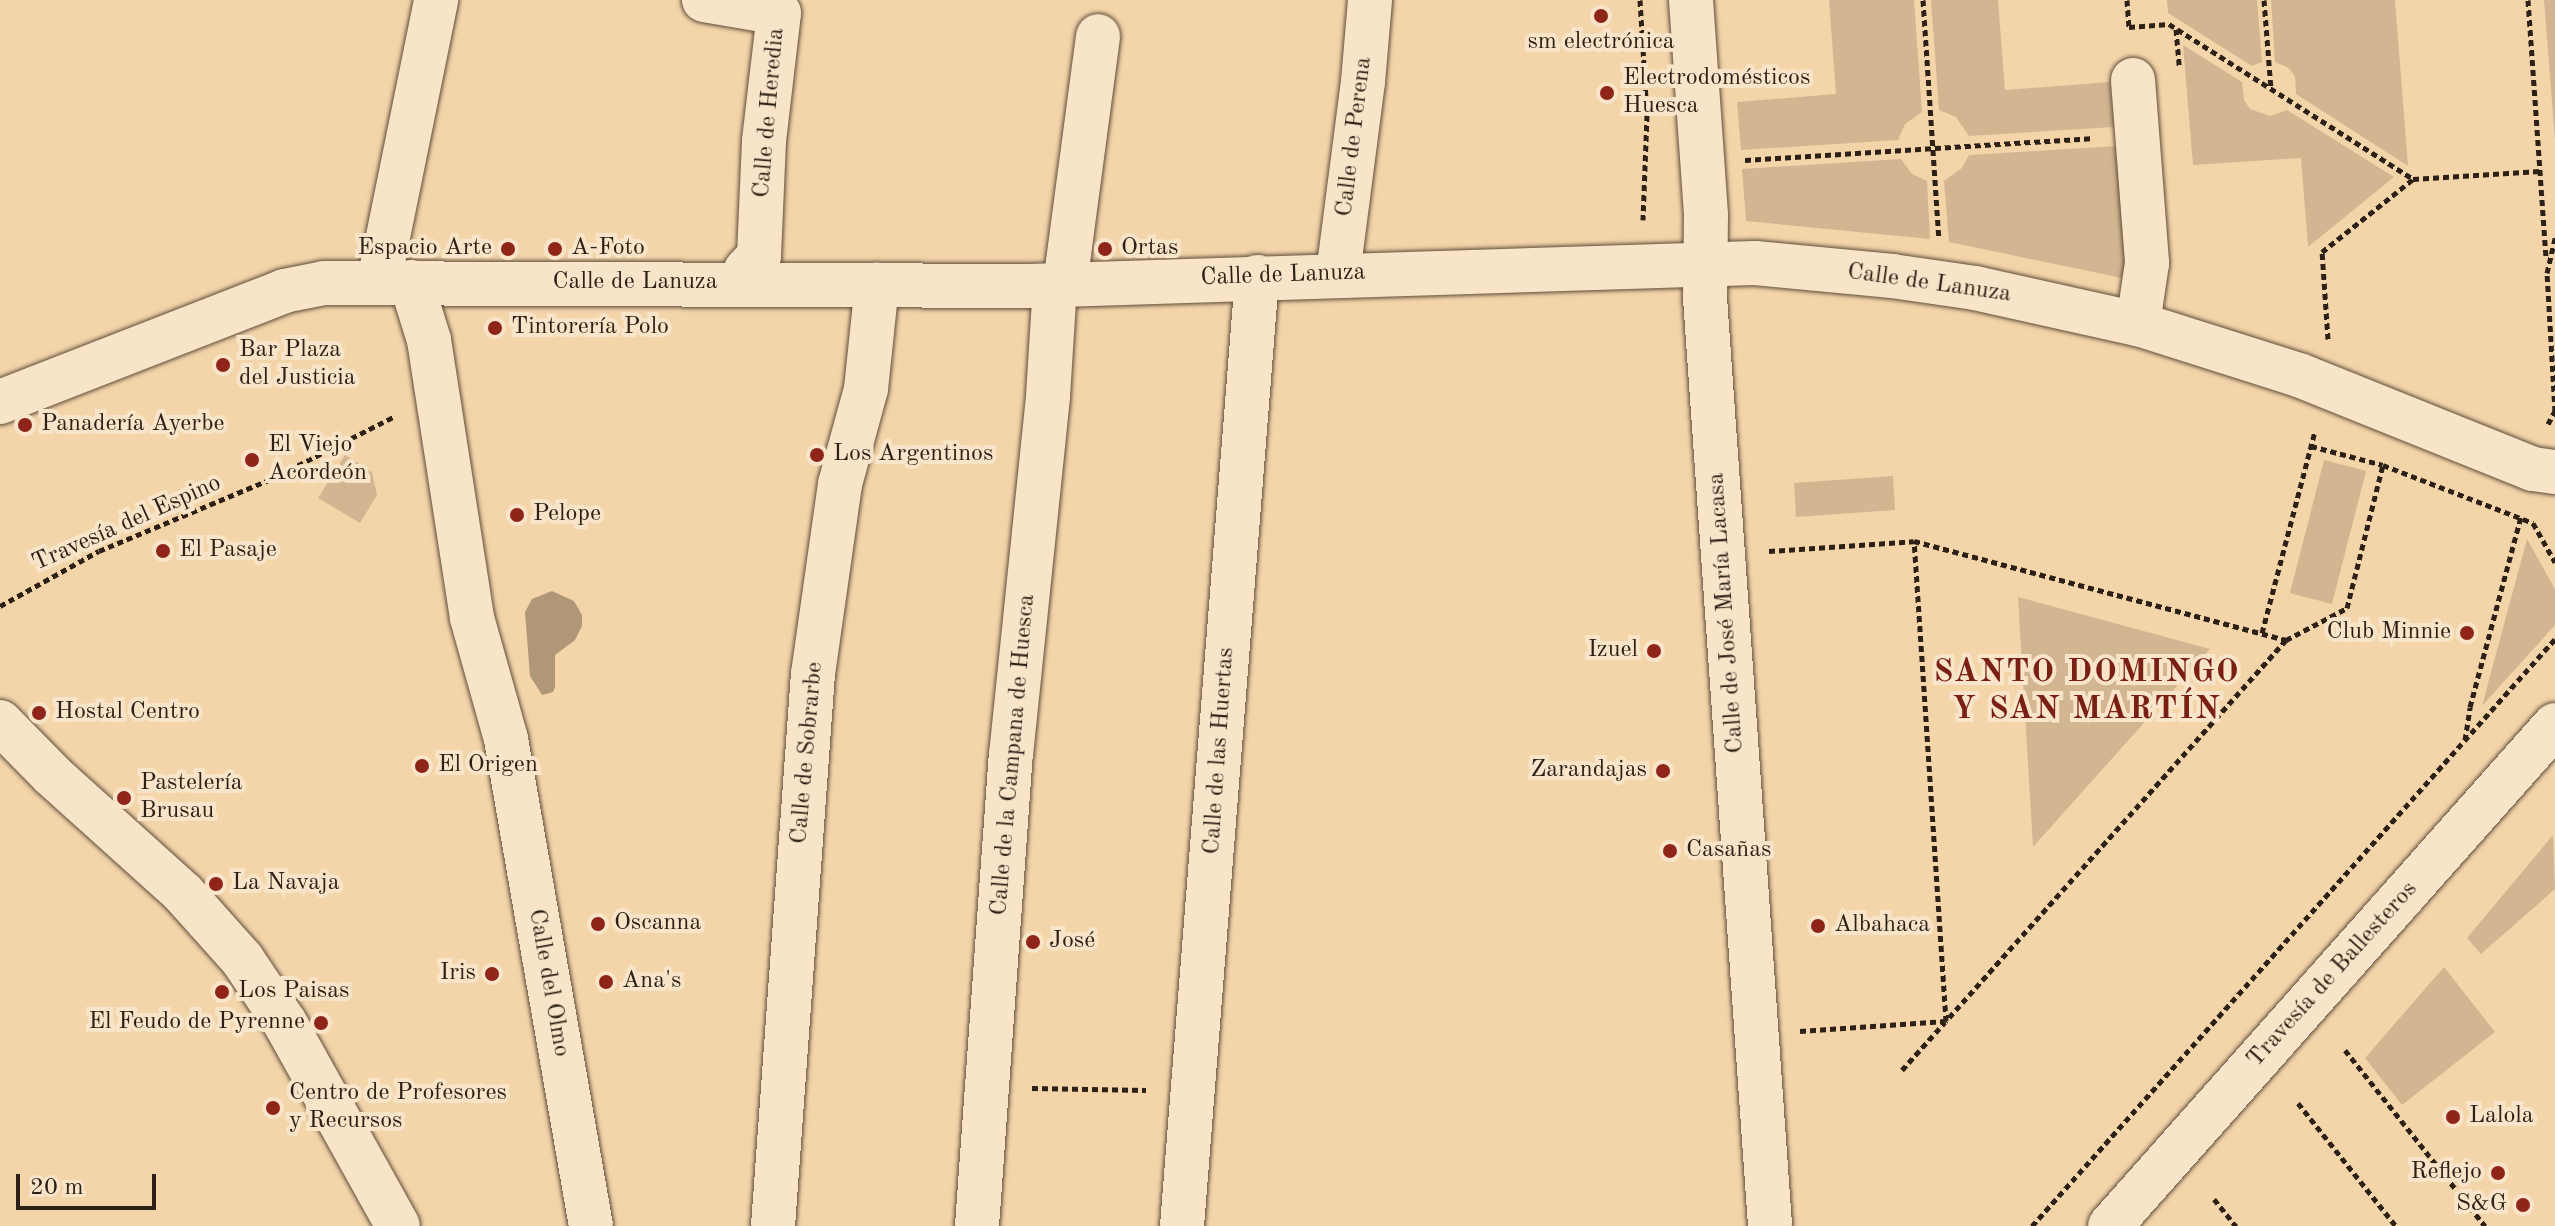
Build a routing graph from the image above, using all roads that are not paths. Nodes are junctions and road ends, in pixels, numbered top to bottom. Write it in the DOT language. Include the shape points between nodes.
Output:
graph roads {
  1 [pos="436,0"];
  2 [pos="704,0"];
  3 [pos="1370,0"];
  4 [pos="1691,0"];
  5 [pos="1098,36"];
  6 [pos="2133,80"];
  7 [pos="1705,265"];
  8 [pos="1338,274"];
  9 [pos="1257,277"];
  10 [pos="395,282"];
  11 [pos="744,284"];
  12 [pos="877,285"];
  13 [pos="1060,285"];
  14 [pos="2138,324"];
  15 [pos="0,402"];
  16 [pos="2555,472"];
  17 [pos="0,722"];
  18 [pos="2555,725"];
  19 [pos="398,1226"];
  20 [pos="591,1226"];
  21 [pos="773,1226"];
  22 [pos="977,1226"];
  23 [pos="1182,1226"];
  24 [pos="1770,1226"];
  25 [pos="2110,1226"];
  1 -- 10 [label="street"];
  2 -- 11 [label="street, Calle de Heredia" via="779,13 764,141 759,256 746,270"];
  3 -- 8 [label="street, Calle de Perena"];
  4 -- 7 [label="street, Calle de José María Lacasa"];
  5 -- 13 [label="street, Calle de la Campana de Huesca"];
  6 -- 14 [label="street" via="2147,263"];
  7 -- 8 [label="street, Calle de Lanuza"];
  7 -- 14 [label="street, Calle de Lanuza" via="1755,263 1892,276 1975,288"];
  7 -- 24 [label="street, Calle de José María Lacasa"];
  8 -- 9 [label="street, Calle de Lanuza"];
  9 -- 13 [label="street, Calle de Lanuza"];
  9 -- 23 [label="street, Calle de las Huertas"];
  10 -- 11 [label="street, Calle de Lanuza"];
  10 -- 15 [label="street, Calle de Lanuza" via="324,283 284,291"];
  10 -- 20 [label="street, Calle del Olmo" via="429,340 472,618 506,739"];
  11 -- 12 [label="street, Calle de Lanuza"];
  12 -- 13 [label="street, Calle de Lanuza"];
  12 -- 21 [label="street, Calle de Sobrarbe" via="866,389 840,484 815,660"];
  13 -- 22 [label="street, Calle de la Campana de Huesca" via="1011,755"];
  14 -- 16 [label="street, Calle de Lanuza" via="2299,375 2533,469"];
  17 -- 19 [label="street" via="183,893 242,959 285,1023"];
  18 -- 25 [label="street, Travesía de Ballesteros"];
}
